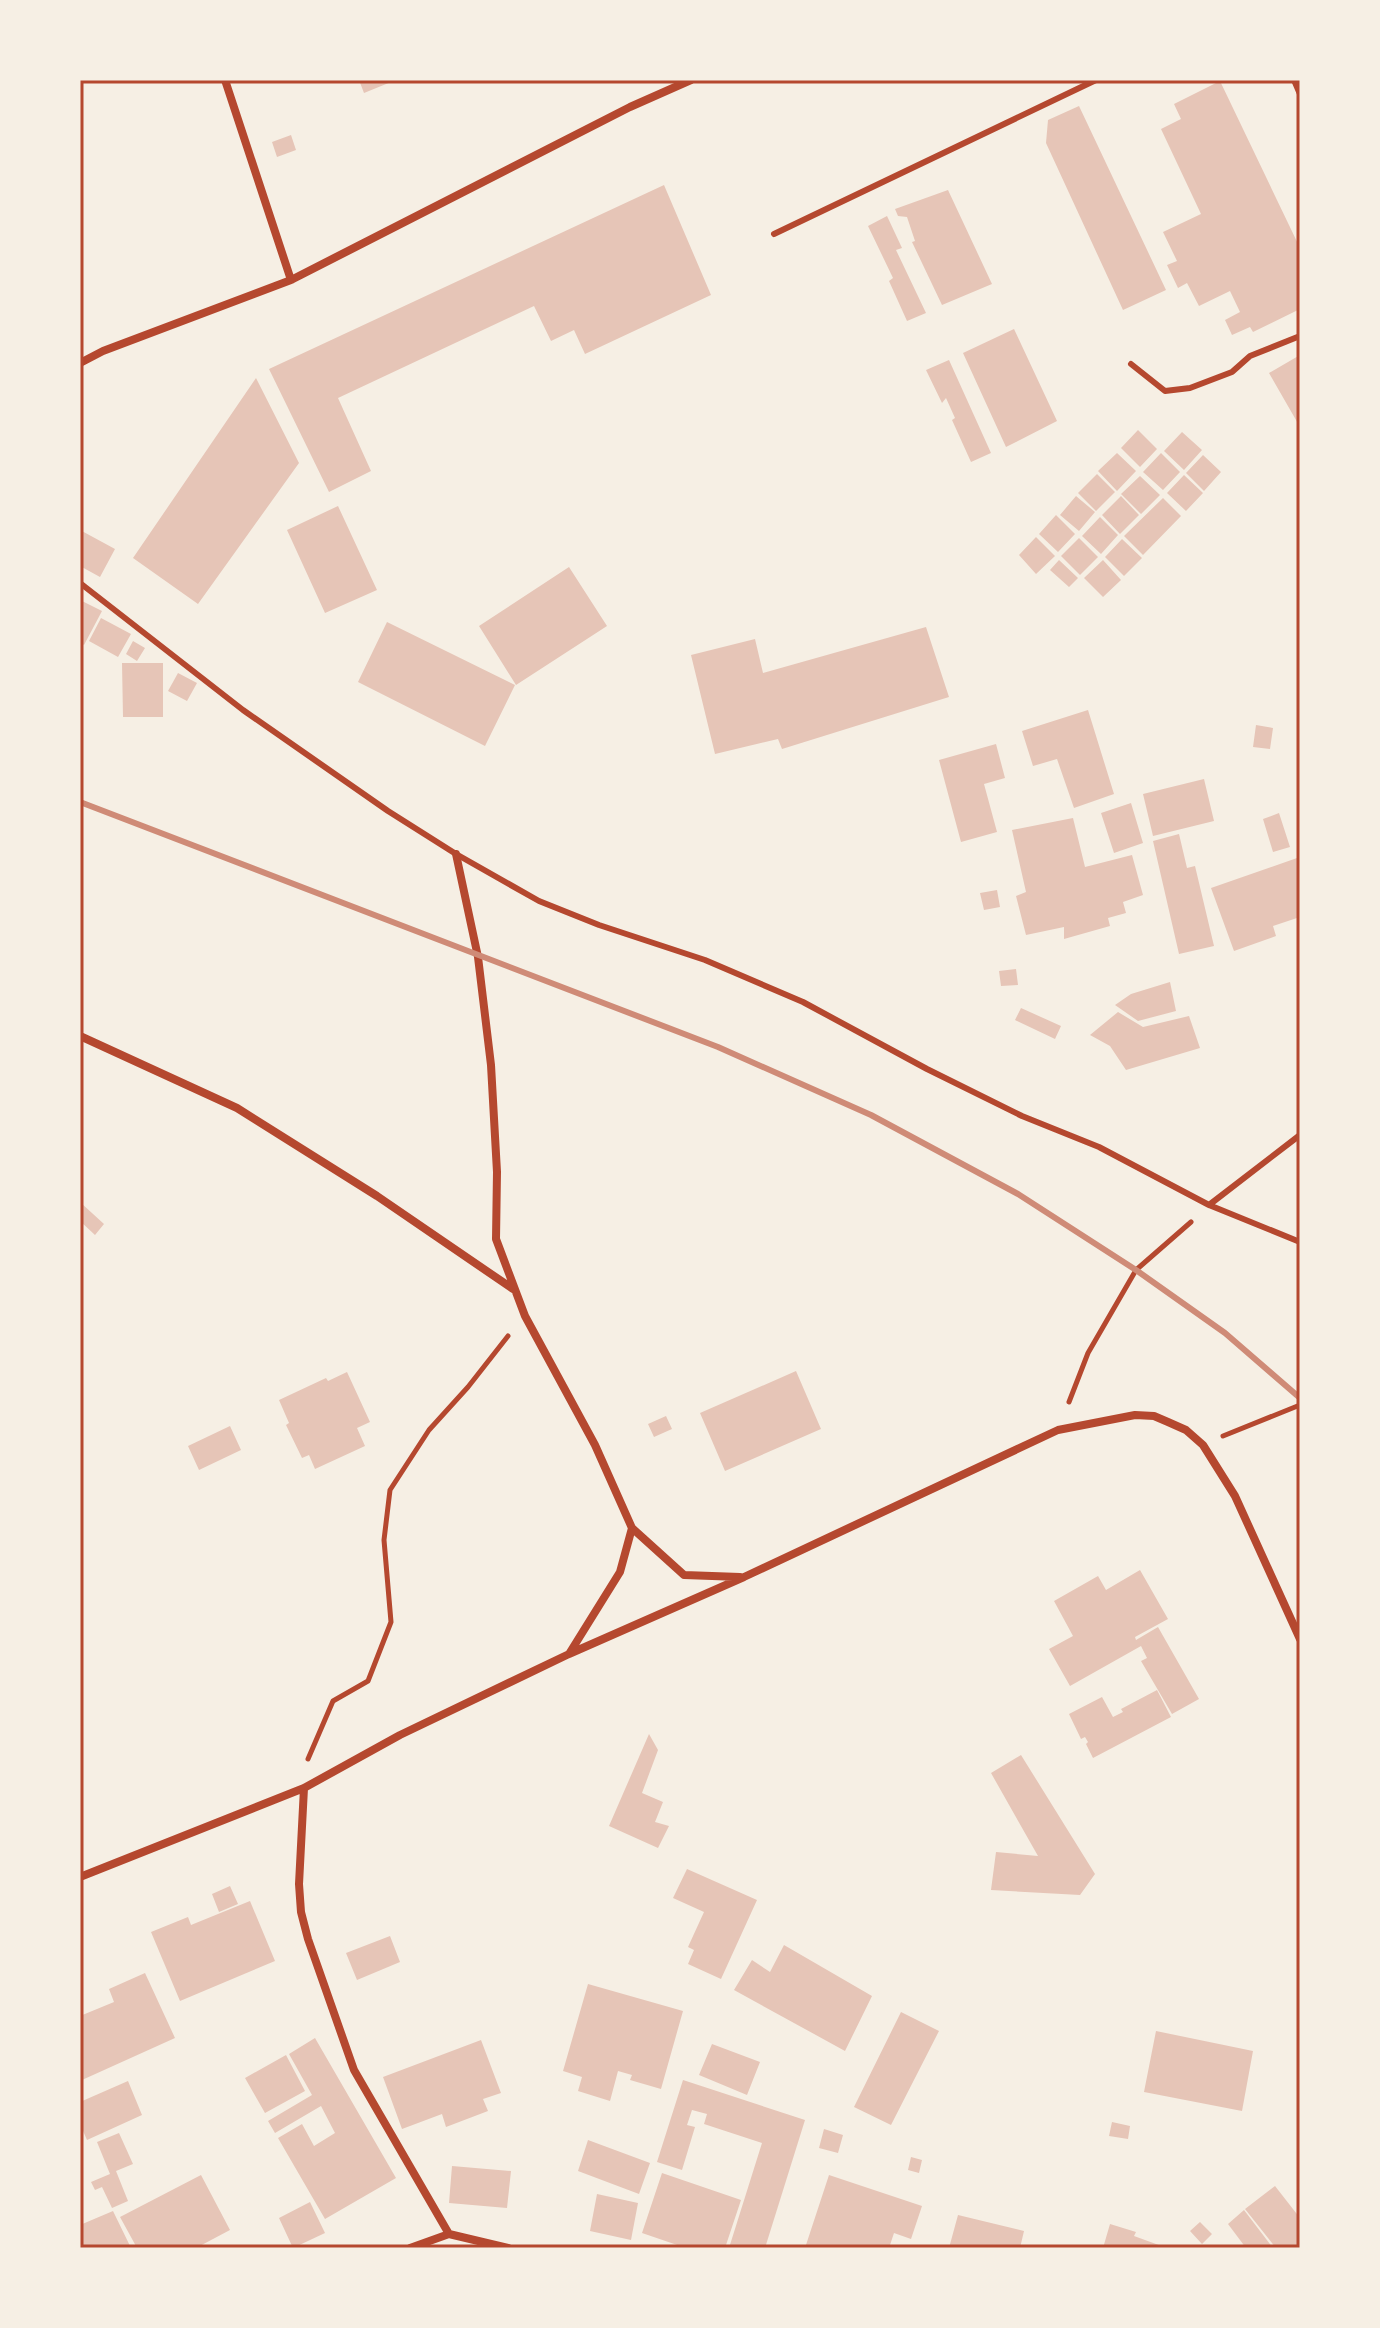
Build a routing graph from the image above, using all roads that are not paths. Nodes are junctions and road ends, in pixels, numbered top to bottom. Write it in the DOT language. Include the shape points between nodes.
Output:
graph roads {
  1 [pos="225,80"];
  2 [pos="691,80"];
  3 [pos="1096,80"];
  4 [pos="1294,80"];
  5 [pos="1300,94"];
  6 [pos="774,234"];
  7 [pos="291,280"];
  8 [pos="1300,336"];
  9 [pos="80,363"];
  10 [pos="1131,364"];
  11 [pos="80,583"];
  12 [pos="456,854"];
  13 [pos="80,1036"];
  14 [pos="1300,1135"];
  15 [pos="1209,1205"];
  16 [pos="1300,1242"];
  17 [pos="513,1289"];
  18 [pos="632,1528"];
  19 [pos="744,1577"];
  20 [pos="1300,1639"];
  21 [pos="569,1654"];
  22 [pos="304,1788"];
  23 [pos="80,1877"];
  24 [pos="449,2234"];
  25 [pos="410,2248"];
  26 [pos="508,2248"];
  1 -- 7 [label="street"];
  2 -- 7 [label="street"];
  3 -- 6 [label="lane"];
  4 -- 5 [label="lane"];
  7 -- 9 [label="street"];
  8 -- 10 [label="lane" via="1190,388 1165,391"];
  11 -- 12 [label="lane" via="243,710"];
  12 -- 15 [label="lane" via="539,901 705,960 803,1002 927,1069 1099,1147"];
  12 -- 17 [label="street" via="478,957 491,1065 496,1239"];
  13 -- 17 [label="street" via="237,1108"];
  14 -- 15 [label="lane"];
  15 -- 16 [label="lane"];
  17 -- 18 [label="street"];
  18 -- 19 [label="street" via="684,1575"];
  18 -- 21 [label="street" via="620,1572"];
  19 -- 20 [label="street" via="1058,1430 1154,1416 1186,1430 1203,1445 1235,1496"];
  19 -- 21 [label="street"];
  21 -- 22 [label="street"];
  22 -- 23 [label="street"];
  22 -- 24 [label="street" via="299,1884 308,1939 354,2070"];
  24 -- 25 [label="street"];
  24 -- 26 [label="street"];
}
